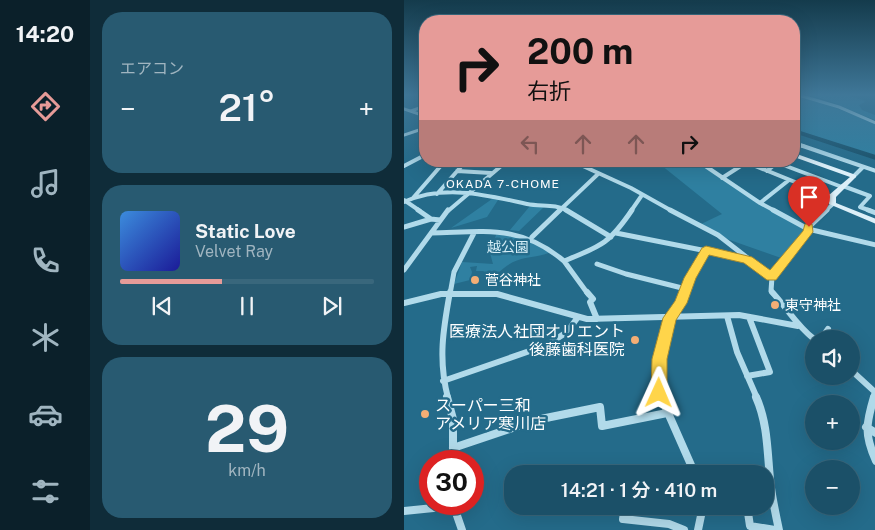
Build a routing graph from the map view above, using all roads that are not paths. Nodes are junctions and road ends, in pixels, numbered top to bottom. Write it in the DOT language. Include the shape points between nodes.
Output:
graph roads {
  1 [pos="419,130"];
  2 [pos="404,135"];
  3 [pos="800,145"];
  4 [pos="800,157"];
  5 [pos="419,158"];
  6 [pos="404,166"];
  7 [pos="440,167"];
  8 [pos="461,167"];
  9 [pos="499,167"];
  10 [pos="584,167"];
  11 [pos="706,167"];
  12 [pos="738,167"];
  13 [pos="757,167"];
  14 [pos="772,167"];
  15 [pos="792,167"];
  16 [pos="863,167"];
  17 [pos="457,171"];
  18 [pos="766,171"];
  19 [pos="875,171"];
  20 [pos="491,173"];
  21 [pos="598,174"];
  22 [pos="854,176"];
  23 [pos="722,178"];
  24 [pos="788,180"];
  25 [pos="843,187"];
  26 [pos="467,192"];
  27 [pos="436,195"];
  28 [pos="642,195"];
  29 [pos="413,198"];
  30 [pos="832,200"];
  31 [pos="405,201"];
  32 [pos="760,203"];
  33 [pos="563,208"];
  34 [pos="875,213"];
  35 [pos="430,219"];
  36 [pos="440,220"];
  37 [pos="875,222"];
  38 [pos="404,227"];
  39 [pos="808,228"];
  40 [pos="474,232"];
  41 [pos="431,233"];
  42 [pos="614,235"];
  43 [pos="532,237"];
  44 [pos="875,245"];
  45 [pos="706,250"];
  46 [pos="748,260"];
  47 [pos="564,261"];
  48 [pos="597,264"];
  49 [pos="404,270"];
  50 [pos="772,277"];
  51 [pos="686,289"];
  52 [pos="452,293"];
  53 [pos="404,303"];
  54 [pos="727,316"];
  55 [pos="578,317"];
  56 [pos="749,317"];
  57 [pos="670,318"];
  58 [pos="597,319"];
  59 [pos="798,326"];
  60 [pos="805,332"];
  61 [pos="747,376"];
  62 [pos="860,378"];
  63 [pos="444,380"];
  64 [pos="667,413"];
  65 [pos="866,427"];
  66 [pos="875,433"];
  67 [pos="454,448"];
  68 [pos="875,461"];
  69 [pos="691,465"];
  70 [pos="419,510"];
  71 [pos="404,512"];
  72 [pos="457,515"];
  73 [pos="624,515"];
  74 [pos="702,515"];
  75 [pos="748,515"];
  76 [pos="462,530"];
  77 [pos="684,530"];
  78 [pos="698,530"];
  79 [pos="775,530"];
  80 [pos="779,530"];
  1 -- 2 [label="street"];
  3 -- 16 [label="street"];
  4 -- 22 [label="street"];
  5 -- 6 [label="street"];
  7 -- 29 [label="street"];
  8 -- 17 [label="street"];
  9 -- 20 [label="street"];
  10 -- 21 [label="street"];
  11 -- 23 [label="street"];
  12 -- 23 [label="street"];
  13 -- 18 [label="street"];
  14 -- 18 [label="street"];
  15 -- 25 [label="street"];
  16 -- 19 [label="street"];
  16 -- 22 [label="street"];
  17 -- 20 [label="street"];
  17 -- 27 [label="street"];
  18 -- 24 [label="street"];
  20 -- 26 [label="street"];
  21 -- 28 [label="street"];
  21 -- 33 [label="street"];
  22 -- 25 [label="street"];
  23 -- 32 [label="street"];
  24 -- 30 [label="street"];
  24 -- 32 [label="street"];
  25 -- 30 [label="street"];
  25 -- 34 [label="street" via="870,196 860,207"];
  26 -- 27 [label="street"];
  26 -- 33 [label="street"];
  26 -- 36 [label="street"];
  27 -- 29 [label="street"];
  28 -- 42 [label="street"];
  28 -- 46 [label="street" via="724,239"];
  29 -- 31 [label="street"];
  30 -- 37 [label="street"];
  30 -- 39 [label="street"];
  31 -- 35 [label="street"];
  32 -- 39 [label="street"];
  33 -- 42 [label="street"];
  33 -- 43 [label="street"];
  35 -- 36 [label="street"];
  35 -- 38 [label="street"];
  36 -- 41 [label="street"];
  39 -- 44 [label="street"];
  39 -- 50 [label="street"];
  40 -- 41 [label="street"];
  40 -- 43 [label="street" via="509,231"];
  40 -- 52 [label="street" via="454,272"];
  41 -- 49 [label="street"];
  42 -- 45 [label="street"];
  42 -- 47 [label="street" via="600,246"];
  43 -- 47 [label="street"];
  45 -- 46 [label="street"];
  45 -- 51 [label="street"];
  46 -- 50 [label="street"];
  47 -- 58 [label="street" via="593,299 590,302"];
  48 -- 51 [label="street"];
  50 -- 59 [label="street" via="771,291 794,316"];
  51 -- 57 [label="street"];
  52 -- 53 [label="street"];
  52 -- 55 [label="street" via="497,294"];
  52 -- 63 [label="street" via="442,339"];
  54 -- 56 [label="street"];
  54 -- 57 [label="street"];
  54 -- 61 [label="street"];
  55 -- 58 [label="street"];
  55 -- 63 [label="street" via="567,332 547,345"];
  56 -- 59 [label="street"];
  56 -- 61 [label="street" via="770,372"];
  57 -- 58 [label="street"];
  57 -- 64 [label="street" via="660,359 659,393"];
  59 -- 60 [label="street"];
  61 -- 80 [label="street" via="762,411"];
  62 -- 65 [label="street" via="875,392"];
  63 -- 67 [label="street" via="453,419"];
  64 -- 67 [label="street" via="602,426 600,407 536,420"];
  64 -- 69 [label="street"];
  65 -- 66 [label="street"];
  65 -- 68 [label="street" via="866,441"];
  70 -- 71 [label="street"];
  72 -- 76 [label="street"];
  73 -- 77 [label="street" via="623,519 669,524"];
  74 -- 78 [label="street"];
  75 -- 79 [label="street" via="750,526"];
}
